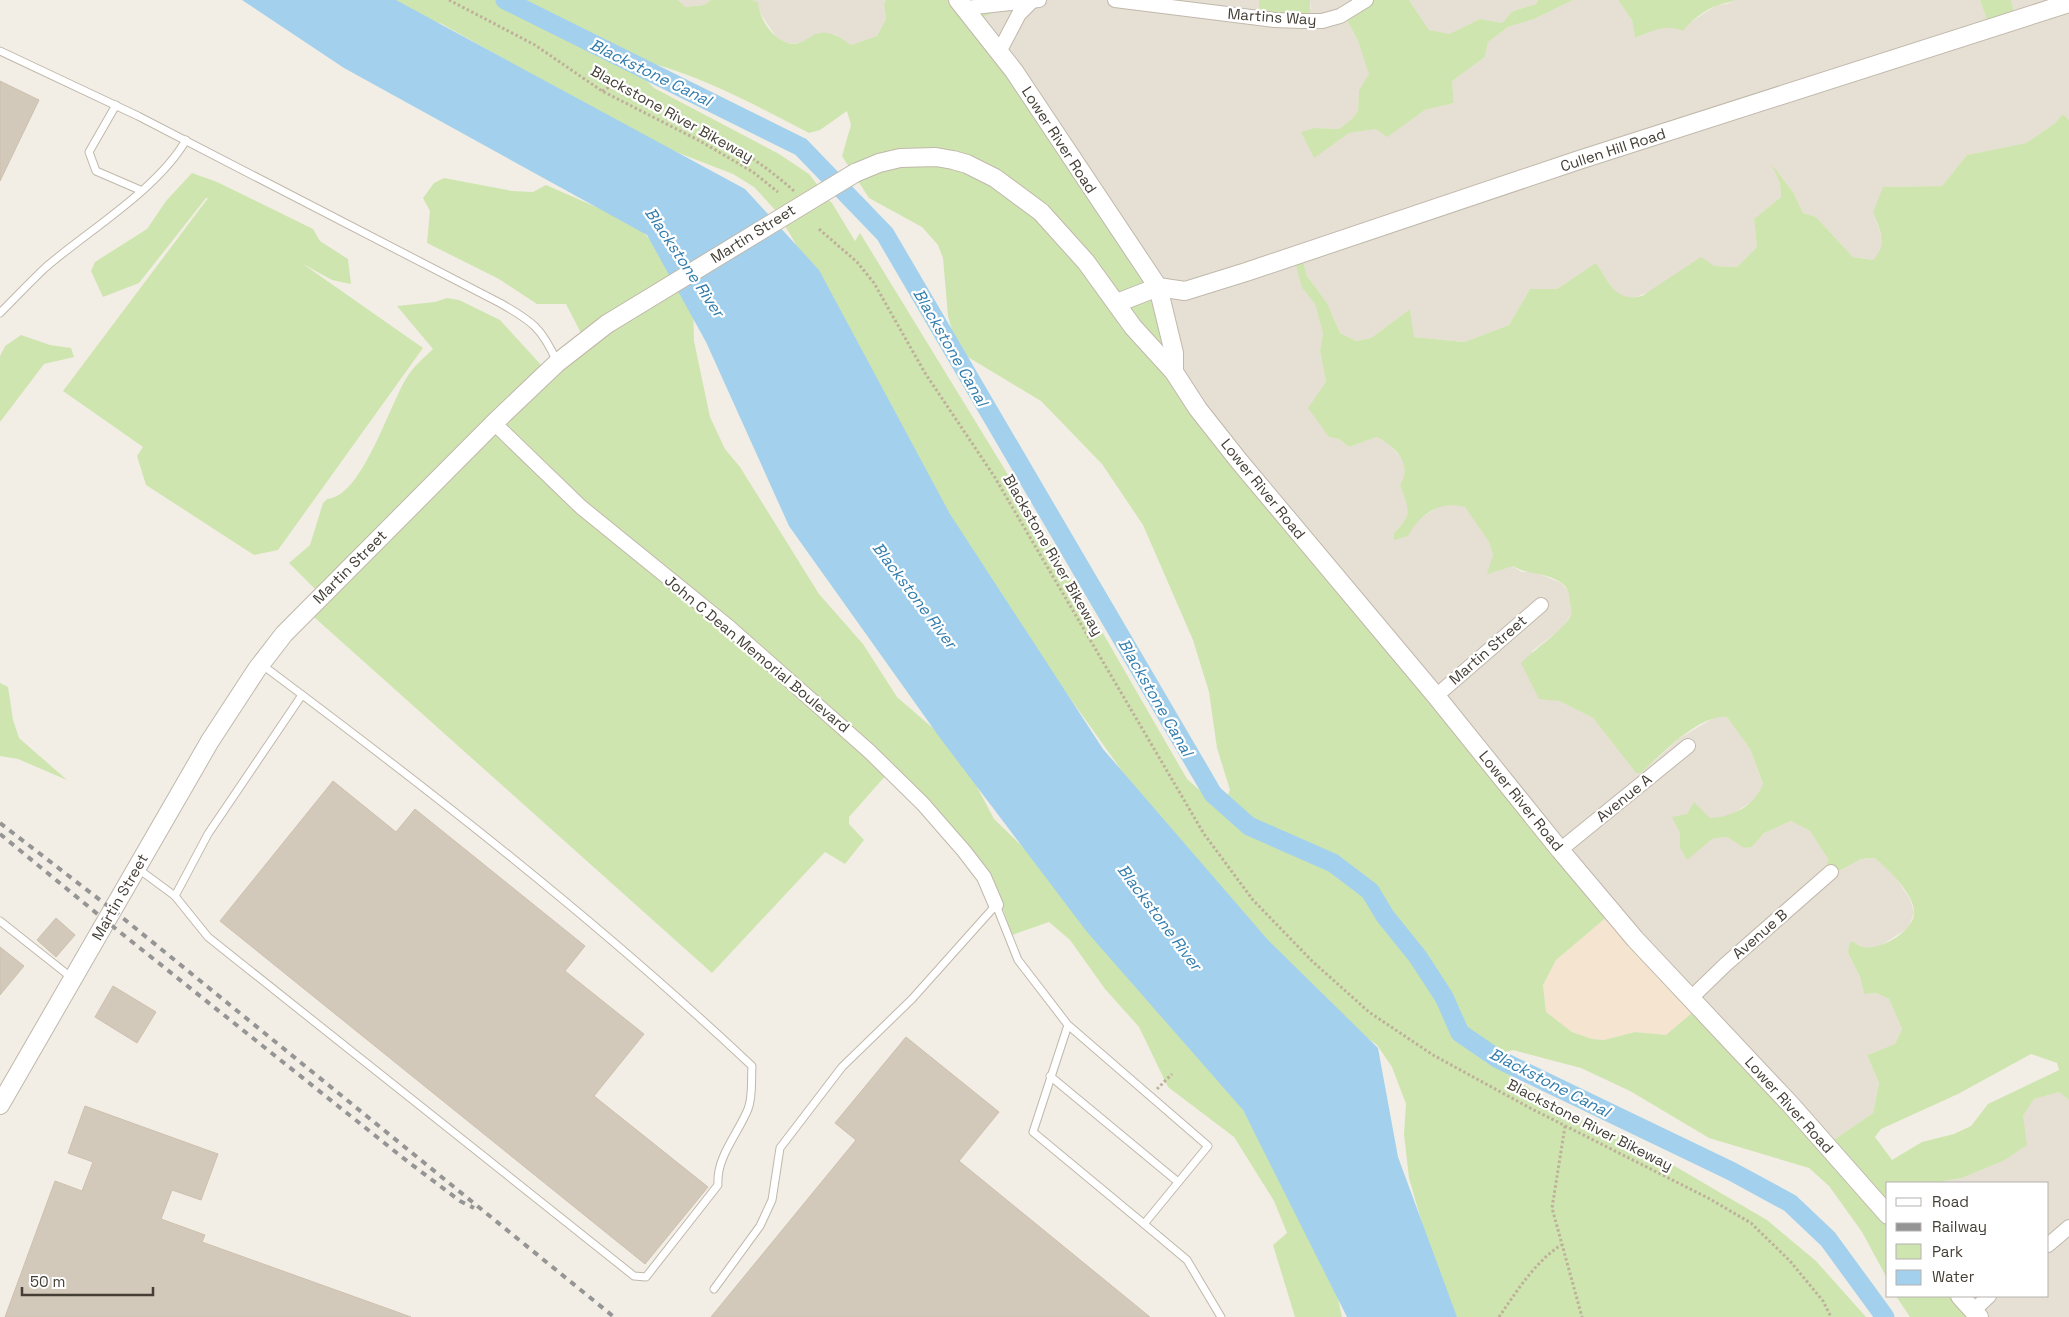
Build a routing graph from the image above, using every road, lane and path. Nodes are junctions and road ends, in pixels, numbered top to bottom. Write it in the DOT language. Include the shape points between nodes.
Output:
graph roads {
  1 [pos="450,0"];
  2 [pos="1115,0"];
  3 [pos="1366,0"];
  4 [pos="1035,1"];
  5 [pos="2069,3"];
  6 [pos="962,4"];
  7 [pos="0,51"];
  8 [pos="999,52"];
  9 [pos="602,91"];
  10 [pos="116,105"];
  11 [pos="186,140"];
  12 [pos="855,173"];
  13 [pos="140,190"];
  14 [pos="778,192"];
  15 [pos="805,202"];
  16 [pos="819,229"];
  17 [pos="1158,287"];
  18 [pos="1117,303"];
  19 [pos="0,313"];
  20 [pos="557,362"];
  21 [pos="1174,372"];
  22 [pos="494,422"];
  23 [pos="1541,605"];
  24 [pos="261,663"];
  25 [pos="302,695"];
  26 [pos="1436,696"];
  27 [pos="1688,746"];
  28 [pos="1560,850"];
  29 [pos="137,868"];
  30 [pos="1831,872"];
  31 [pos="175,896"];
  32 [pos="996,905"];
  33 [pos="0,921"];
  34 [pos="72,979"];
  35 [pos="1691,998"];
  36 [pos="1068,1025"];
  37 [pos="1172,1074"];
  38 [pos="1050,1076"];
  39 [pos="1158,1088"];
  40 [pos="1,1100"];
  41 [pos="1565,1126"];
  42 [pos="1178,1182"];
  43 [pos="1886,1213"];
  44 [pos="1144,1224"];
  45 [pos="2069,1227"];
  46 [pos="2049,1244"];
  47 [pos="1561,1245"];
  48 [pos="714,1289"];
  49 [pos="1961,1297"];
  50 [pos="1988,1297"];
  51 [pos="1976,1314"];
  52 [pos="1221,1317"];
  53 [pos="1499,1317"];
  54 [pos="1582,1317"];
  55 [pos="1831,1317"];
  1 -- 9 [label="path, Blackstone River Bikeway" via="535,45"];
  2 -- 3 [label="street, Martins Way" via="1302,21 1340,16"];
  4 -- 6 [label="street"];
  4 -- 8 [label="street" via="1019,14"];
  5 -- 17 [label="street, Cullen Hill Road" via="1579,160 1228,278 1185,291"];
  6 -- 8 [label="street, Lower River Road"];
  7 -- 10 [label="lane"];
  8 -- 17 [label="street, Lower River Road"];
  9 -- 14 [label="path, Blackstone River Bikeway" via="700,141 753,172"];
  9 -- 15 [label="path" via="611,86 618,87 716,134 775,174"];
  10 -- 11 [label="lane"];
  10 -- 13 [label="lane" via="89,152 96,171"];
  11 -- 13 [label="lane" via="177,155"];
  11 -- 20 [label="lane" via="531,321 548,340"];
  12 -- 15 [label="street, Martin Street, bridge"];
  12 -- 18 [label="street, Lower River Road" via="879,162 900,158 929,157 967,164 1009,187 1041,212"];
  13 -- 19 [label="lane" via="45,268"];
  15 -- 20 [label="street, Martin Street, bridge" via="607,324"];
  16 -- 41 [label="path, Blackstone River Bikeway" via="857,262 874,283 925,373 994,476 1204,834 1253,900 1312,961 1369,1012 1433,1055"];
  17 -- 18 [label="street"];
  17 -- 21 [label="street, Lower River Road" via="1174,352"];
  18 -- 21 [label="street, Lower River Road" via="1133,327"];
  20 -- 22 [label="street, Martin Street"];
  21 -- 26 [label="street, Lower River Road" via="1239,461"];
  22 -- 24 [label="street, Martin Street" via="284,634"];
  22 -- 32 [label="street, John C Dean Memorial Boulevard" via="581,507 730,628 869,751 923,804 964,851 984,877"];
  23 -- 26 [label="street, Martin Street"];
  24 -- 25 [label="lane"];
  24 -- 29 [label="street, Martin Street" via="210,741"];
  25 -- 31 [label="lane" via="208,834"];
  25 -- 31 [label="lane" via="526,868 683,1002 752,1066 749,1107 725,1153 717,1174 718,1184 646,1278 634,1276 208,937"];
  26 -- 28 [label="street, Lower River Road"];
  27 -- 28 [label="street, Avenue A"];
  28 -- 35 [label="street, Lower River Road" via="1635,939"];
  29 -- 31 [label="lane"];
  29 -- 34 [label="street, Martin Street"];
  30 -- 35 [label="street, Avenue B" via="1725,964"];
  32 -- 36 [label="lane" via="1018,960"];
  32 -- 48 [label="lane" via="912,999 842,1068 780,1148 772,1200 760,1226"];
  33 -- 34 [label="lane"];
  34 -- 40 [label="street, Martin Street"];
  35 -- 43 [label="street, Lower River Road"];
  36 -- 38 [label="lane"];
  36 -- 42 [label="lane" via="1208,1146"];
  37 -- 39 [label="path"];
  38 -- 42 [label="lane"];
  38 -- 44 [label="lane" via="1033,1132"];
  41 -- 47 [label="path" via="1552,1208"];
  41 -- 55 [label="path, Blackstone River Bikeway" via="1751,1223 1790,1260 1823,1301"];
  42 -- 44 [label="lane"];
  44 -- 52 [label="lane" via="1187,1260"];
  45 -- 46 [label="street"];
  47 -- 53 [label="path" via="1547,1254 1534,1269"];
  47 -- 54 [label="path"];
  49 -- 51 [label="street"];
  50 -- 51 [label="street"];
}
